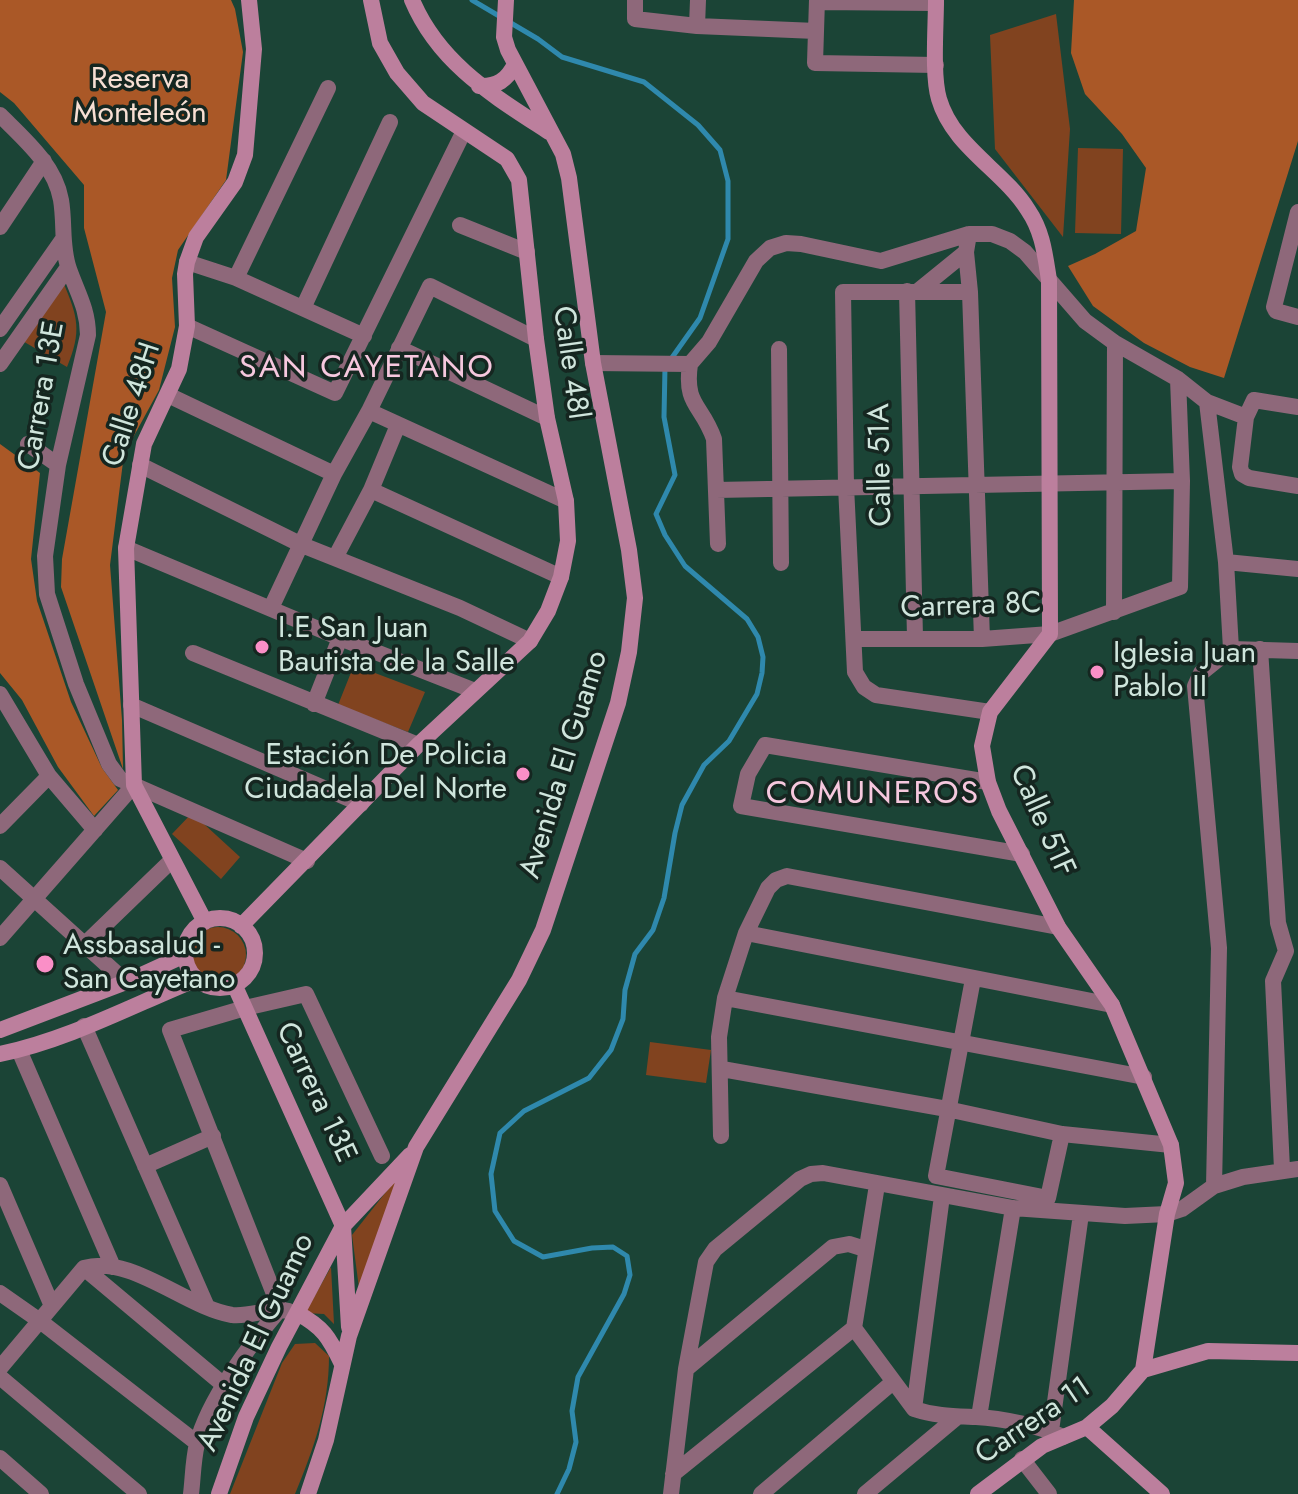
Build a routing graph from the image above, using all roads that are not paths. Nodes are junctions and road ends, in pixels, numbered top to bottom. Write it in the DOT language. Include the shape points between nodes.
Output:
graph roads {
  1 [pos="249,0"];
  2 [pos="371,0"];
  3 [pos="412,0"];
  4 [pos="635,0"];
  5 [pos="698,0"];
  6 [pos="506,1"];
  7 [pos="817,1"];
  8 [pos="936,1"];
  9 [pos="697,26"];
  10 [pos="816,31"];
  11 [pos="515,64"];
  12 [pos="936,65"];
  13 [pos="479,86"];
  14 [pos="328,88"];
  15 [pos="1,119"];
  16 [pos="390,122"];
  17 [pos="464,131"];
  18 [pos="550,133"];
  19 [pos="44,161"];
  20 [pos="1298,212"];
  21 [pos="460,225"];
  22 [pos="0,227"];
  23 [pos="969,234"];
  24 [pos="1295,234"];
  25 [pos="63,239"];
  26 [pos="527,252"];
  27 [pos="966,252"];
  28 [pos="187,262"];
  29 [pos="68,267"];
  30 [pos="236,278"];
  31 [pos="1049,280"];
  32 [pos="913,291"];
  33 [pos="970,292"];
  34 [pos="303,308"];
  35 [pos="1298,317"];
  36 [pos="187,326"];
  37 [pos="0,329"];
  38 [pos="364,336"];
  39 [pos="536,339"];
  40 [pos="1115,343"];
  41 [pos="399,348"];
  42 [pos="779,349"];
  43 [pos="593,363"];
  44 [pos="0,364"];
  45 [pos="682,364"];
  46 [pos="1178,379"];
  47 [pos="168,395"];
  48 [pos="1207,402"];
  49 [pos="1298,407"];
  50 [pos="369,411"];
  51 [pos="1246,417"];
  52 [pos="547,418"];
  53 [pos="398,425"];
  54 [pos="28,444"];
  55 [pos="58,465"];
  56 [pos="140,465"];
  57 [pos="334,474"];
  58 [pos="1115,481"];
  59 [pos="1182,481"];
  60 [pos="976,483"];
  61 [pos="1051,483"];
  62 [pos="846,486"];
  63 [pos="910,486"];
  64 [pos="1298,486"];
  65 [pos="779,488"];
  66 [pos="371,490"];
  67 [pos="716,490"];
  68 [pos="566,501"];
  69 [pos="718,544"];
  70 [pos="302,545"];
  71 [pos="126,548"];
  72 [pos="335,558"];
  73 [pos="1226,562"];
  74 [pos="781,563"];
  75 [pos="1298,569"];
  76 [pos="561,577"];
  77 [pos="271,608"];
  78 [pos="1114,612"];
  79 [pos="1050,634"];
  80 [pos="915,637"];
  81 [pos="340,638"];
  82 [pos="854,639"];
  83 [pos="982,639"];
  84 [pos="530,641"];
  85 [pos="1231,649"];
  86 [pos="1260,649"];
  87 [pos="1298,651"];
  88 [pos="193,653"];
  89 [pos="475,691"];
  90 [pos="0,694"];
  91 [pos="314,704"];
  92 [pos="131,705"];
  93 [pos="990,712"];
  94 [pos="5,715"];
  95 [pos="418,745"];
  96 [pos="49,776"];
  97 [pos="988,782"];
  98 [pos="134,785"];
  99 [pos="361,804"];
  100 [pos="0,826"];
  101 [pos="95,830"];
  102 [pos="1022,854"];
  103 [pos="172,860"];
  104 [pos="307,861"];
  105 [pos="0,868"];
  106 [pos="34,899"];
  107 [pos="205,922"];
  108 [pos="241,926"];
  109 [pos="1058,927"];
  110 [pos="746,933"];
  111 [pos="0,938"];
  112 [pos="84,945"];
  113 [pos="1292,950"];
  114 [pos="185,955"];
  115 [pos="197,979"];
  116 [pos="973,979"];
  117 [pos="126,982"];
  118 [pos="234,984"];
  119 [pos="725,998"];
  120 [pos="1112,1005"];
  121 [pos="245,1008"];
  122 [pos="84,1026"];
  123 [pos="0,1030"];
  124 [pos="960,1042"];
  125 [pos="19,1050"];
  126 [pos="0,1054"];
  127 [pos="722,1069"];
  128 [pos="1144,1077"];
  129 [pos="947,1109"];
  130 [pos="1062,1134"];
  131 [pos="213,1136"];
  132 [pos="721,1136"];
  133 [pos="1171,1145"];
  134 [pos="416,1147"];
  135 [pos="382,1156"];
  136 [pos="145,1166"];
  137 [pos="1290,1169"];
  138 [pos="0,1185"];
  139 [pos="877,1185"];
  140 [pos="1214,1186"];
  141 [pos="942,1196"];
  142 [pos="1013,1208"];
  143 [pos="1081,1214"];
  144 [pos="1167,1214"];
  145 [pos="343,1226"];
  146 [pos="865,1249"];
  147 [pos="113,1267"];
  148 [pos="84,1268"];
  149 [pos="0,1293"];
  150 [pos="52,1306"];
  151 [pos="207,1307"];
  152 [pos="280,1309"];
  153 [pos="297,1313"];
  154 [pos="234,1315"];
  155 [pos="40,1321"];
  156 [pos="854,1328"];
  157 [pos="349,1336"];
  158 [pos="254,1339"];
  159 [pos="1298,1353"];
  160 [pos="342,1364"];
  161 [pos="0,1368"];
  162 [pos="686,1369"];
  163 [pos="1143,1370"];
  164 [pos="0,1377"];
  165 [pos="893,1382"];
  166 [pos="225,1386"];
  167 [pos="914,1409"];
  168 [pos="957,1417"];
  169 [pos="979,1417"];
  170 [pos="1087,1427"];
  171 [pos="1057,1434"];
  172 [pos="197,1443"];
  173 [pos="0,1458"];
  174 [pos="1022,1459"];
  175 [pos="673,1474"];
  176 [pos="783,1488"];
  177 [pos="41,1494"];
  178 [pos="139,1494"];
  179 [pos="191,1494"];
  180 [pos="219,1494"];
  181 [pos="308,1494"];
  182 [pos="671,1494"];
  183 [pos="761,1494"];
  184 [pos="865,1494"];
  185 [pos="978,1494"];
  186 [pos="1049,1494"];
  187 [pos="1162,1494"];
  1 -- 28 [label="street, Calle 48H" via="254,49 245,155 235,182 196,237"];
  2 -- 17 [label="street" via="380,43 397,73 423,103"];
  3 -- 13 [label="street" via="446,56"];
  4 -- 9 [label="street" via="635,19"];
  5 -- 9 [label="street"];
  6 -- 11 [label="street, Avenida El Guamo" via="504,37"];
  7 -- 8 [label="street"];
  7 -- 10 [label="street"];
  8 -- 12 [label="street"];
  9 -- 10 [label="street"];
  10 -- 12 [label="street" via="815,63"];
  11 -- 13 [label="street" via="501,82"];
  11 -- 18 [label="street, Avenida El Guamo"];
  12 -- 31 [label="street" via="938,98 948,119 1028,208 1043,237"];
  13 -- 18 [label="street"];
  14 -- 30 [label="street"];
  15 -- 19 [label="street, Carrera 13E"];
  16 -- 34 [label="street"];
  17 -- 26 [label="street, Calle 48l" via="507,159 519,180"];
  17 -- 38 [label="street"];
  18 -- 43 [label="street, Avenida El Guamo" via="569,178"];
  19 -- 22 [label="street"];
  19 -- 25 [label="street, Carrera 13E" via="58,185"];
  20 -- 24 [label="street"];
  21 -- 26 [label="street"];
  23 -- 27 [label="street"];
  23 -- 31 [label="street" via="1010,241"];
  23 -- 45 [label="street" via="881,261 801,244 770,248 756,261 709,342"];
  24 -- 35 [label="street" via="1274,307"];
  25 -- 29 [label="street, Carrera 13E"];
  25 -- 37 [label="street"];
  26 -- 39 [label="street, Calle 48l"];
  27 -- 32 [label="street"];
  27 -- 33 [label="street"];
  28 -- 30 [label="street"];
  28 -- 36 [label="street, Calle 48H"];
  29 -- 44 [label="street"];
  29 -- 55 [label="street, Carrera 13E" via="85,305 88,335"];
  30 -- 34 [label="street"];
  31 -- 40 [label="street" via="1085,321"];
  31 -- 61 [label="street"];
  32 -- 33 [label="street"];
  32 -- 62 [label="street" via="843,292"];
  32 -- 63 [label="street, Calle 51A"];
  33 -- 60 [label="street"];
  34 -- 38 [label="street"];
  36 -- 38 [label="street" via="335,393"];
  36 -- 47 [label="street, Calle 48H"];
  39 -- 41 [label="street" via="430,286"];
  39 -- 52 [label="street, Calle 48l"];
  40 -- 46 [label="street"];
  40 -- 58 [label="street"];
  41 -- 50 [label="street"];
  41 -- 52 [label="street"];
  42 -- 65 [label="street"];
  43 -- 45 [label="street"];
  43 -- 134 [label="street, Avenida El Guamo" via="635,598 618,703 543,930 519,980"];
  45 -- 67 [label="street" via="690,396 714,439"];
  46 -- 48 [label="street"];
  46 -- 59 [label="street"];
  47 -- 56 [label="street, Calle 48H" via="144,444"];
  47 -- 57 [label="street"];
  48 -- 51 [label="street"];
  48 -- 73 [label="street"];
  49 -- 51 [label="street" via="1254,400"];
  50 -- 53 [label="street"];
  50 -- 57 [label="street"];
  51 -- 64 [label="street" via="1242,474"];
  52 -- 68 [label="street, Calle 48l"];
  53 -- 66 [label="street"];
  53 -- 68 [label="street"];
  54 -- 55 [label="street"];
  55 -- 98 [label="street, Carrera 13E" via="45,556 47,594 109,764 120,779"];
  56 -- 70 [label="street"];
  56 -- 71 [label="street, Calle 48H"];
  57 -- 70 [label="street"];
  58 -- 59 [label="street"];
  58 -- 61 [label="street"];
  58 -- 78 [label="street"];
  59 -- 78 [label="street, Carrera 8C" via="1180,587"];
  60 -- 61 [label="street"];
  60 -- 63 [label="street"];
  60 -- 83 [label="street"];
  61 -- 79 [label="street"];
  62 -- 63 [label="street"];
  62 -- 65 [label="street"];
  62 -- 82 [label="street"];
  63 -- 80 [label="street, Calle 51A"];
  65 -- 67 [label="street"];
  65 -- 74 [label="street"];
  66 -- 72 [label="street"];
  66 -- 76 [label="street"];
  67 -- 69 [label="street"];
  68 -- 76 [label="street, Calle 48l" via="568,541"];
  70 -- 72 [label="street"];
  70 -- 77 [label="street"];
  71 -- 77 [label="street"];
  71 -- 92 [label="street, Calle 48H"];
  72 -- 84 [label="street"];
  73 -- 75 [label="street"];
  73 -- 85 [label="street"];
  76 -- 84 [label="street"];
  77 -- 81 [label="street"];
  78 -- 79 [label="street, Carrera 8C"];
  79 -- 83 [label="street, Carrera 8C"];
  79 -- 93 [label="street, Calle 51F"];
  80 -- 82 [label="street, Carrera 8C"];
  80 -- 83 [label="street, Carrera 8C"];
  81 -- 89 [label="street"];
  81 -- 91 [label="street"];
  82 -- 93 [label="street" via="855,672 876,695"];
  84 -- 89 [label="street"];
  85 -- 86 [label="street"];
  85 -- 140 [label="street" via="1201,673 1195,686 1219,948"];
  86 -- 87 [label="street"];
  86 -- 113 [label="street" via="1278,923"];
  88 -- 91 [label="street"];
  89 -- 95 [label="street"];
  90 -- 94 [label="street"];
  91 -- 95 [label="street"];
  92 -- 98 [label="street, Calle 48H"];
  92 -- 99 [label="street"];
  93 -- 97 [label="street, Calle 51F" via="982,746"];
  94 -- 96 [label="street"];
  95 -- 99 [label="street"];
  96 -- 100 [label="street"];
  96 -- 101 [label="street"];
  97 -- 102 [label="street, Calle 51F"];
  97 -- 102 [label="street" via="765,745 748,774 741,806"];
  98 -- 101 [label="street"];
  98 -- 103 [label="street, Calle 48H"];
  98 -- 104 [label="street"];
  99 -- 104 [label="street"];
  101 -- 106 [label="street"];
  102 -- 109 [label="street, Calle 51F"];
  103 -- 107 [label="street, Calle 48H"];
  103 -- 112 [label="street"];
  104 -- 108 [label="street"];
  105 -- 106 [label="street"];
  106 -- 111 [label="street"];
  106 -- 112 [label="street"];
  107 -- 108 [label="street" via="224,919"];
  107 -- 114 [label="street" via="190,935"];
  108 -- 118 [label="street" via="251,937 254,957 246,976"];
  109 -- 110 [label="street" via="787,876 768,888"];
  109 -- 120 [label="street, Calle 51F"];
  110 -- 116 [label="street"];
  110 -- 119 [label="street"];
  112 -- 117 [label="street"];
  113 -- 137 [label="street" via="1273,981"];
  114 -- 115 [label="street"];
  114 -- 117 [label="street"];
  115 -- 118 [label="street" via="215,987"];
  115 -- 122 [label="street"];
  116 -- 120 [label="street"];
  116 -- 124 [label="street"];
  117 -- 123 [label="street"];
  118 -- 121 [label="street, Carrera 13E"];
  119 -- 124 [label="street"];
  119 -- 127 [label="street" via="719,1037"];
  120 -- 128 [label="street, Calle 51F"];
  121 -- 131 [label="street" via="170,1030"];
  121 -- 135 [label="street" via="306,994"];
  121 -- 145 [label="street, Carrera 13E"];
  122 -- 125 [label="street"];
  122 -- 136 [label="street"];
  124 -- 128 [label="street"];
  124 -- 129 [label="street"];
  125 -- 126 [label="street"];
  125 -- 147 [label="street"];
  127 -- 129 [label="street"];
  127 -- 132 [label="street"];
  128 -- 133 [label="street, Calle 51F"];
  129 -- 130 [label="street"];
  129 -- 130 [label="street" via="936,1176 1048,1198"];
  130 -- 133 [label="street"];
  131 -- 136 [label="street"];
  131 -- 152 [label="street"];
  133 -- 144 [label="street, Calle 51F" via="1176,1183"];
  134 -- 145 [label="street, Avenida El Guamo"];
  134 -- 157 [label="street, Avenida El Guamo"];
  136 -- 151 [label="street"];
  137 -- 140 [label="street"];
  138 -- 150 [label="street"];
  139 -- 141 [label="street"];
  139 -- 146 [label="street"];
  139 -- 162 [label="street" via="811,1174 715,1249 706,1262"];
  140 -- 144 [label="street"];
  141 -- 142 [label="street"];
  141 -- 167 [label="street"];
  142 -- 143 [label="street"];
  142 -- 169 [label="street"];
  143 -- 144 [label="street"];
  143 -- 171 [label="street"];
  144 -- 163 [label="street, Calle 51F"];
  145 -- 153 [label="street, Avenida El Guamo"];
  145 -- 157 [label="street"];
  146 -- 156 [label="street"];
  146 -- 162 [label="street" via="833,1247"];
  147 -- 148 [label="street"];
  147 -- 151 [label="street"];
  148 -- 150 [label="street"];
  148 -- 166 [label="street"];
  149 -- 155 [label="street"];
  150 -- 155 [label="street"];
  151 -- 154 [label="street"];
  152 -- 153 [label="street"];
  152 -- 154 [label="street"];
  152 -- 158 [label="street"];
  153 -- 160 [label="street" via="317,1324"];
  153 -- 180 [label="street, Avenida El Guamo" via="246,1417"];
  154 -- 158 [label="street"];
  155 -- 161 [label="street"];
  155 -- 172 [label="street"];
  156 -- 165 [label="street"];
  156 -- 175 [label="street"];
  157 -- 160 [label="street, Avenida El Guamo"];
  158 -- 166 [label="street"];
  159 -- 163 [label="street" via="1208,1351"];
  160 -- 181 [label="street, Avenida El Guamo"];
  162 -- 175 [label="street"];
  163 -- 170 [label="street, Carrera 11"];
  164 -- 178 [label="street"];
  165 -- 167 [label="street"];
  165 -- 176 [label="street"];
  166 -- 172 [label="street"];
  167 -- 168 [label="street"];
  168 -- 169 [label="street"];
  168 -- 184 [label="street"];
  169 -- 171 [label="street"];
  170 -- 171 [label="street, Carrera 11"];
  170 -- 187 [label="street"];
  171 -- 174 [label="street, Carrera 11"];
  172 -- 179 [label="street"];
  173 -- 177 [label="street"];
  174 -- 185 [label="street, Carrera 11"];
  174 -- 186 [label="street"];
  175 -- 182 [label="street"];
  176 -- 183 [label="street"];
}
